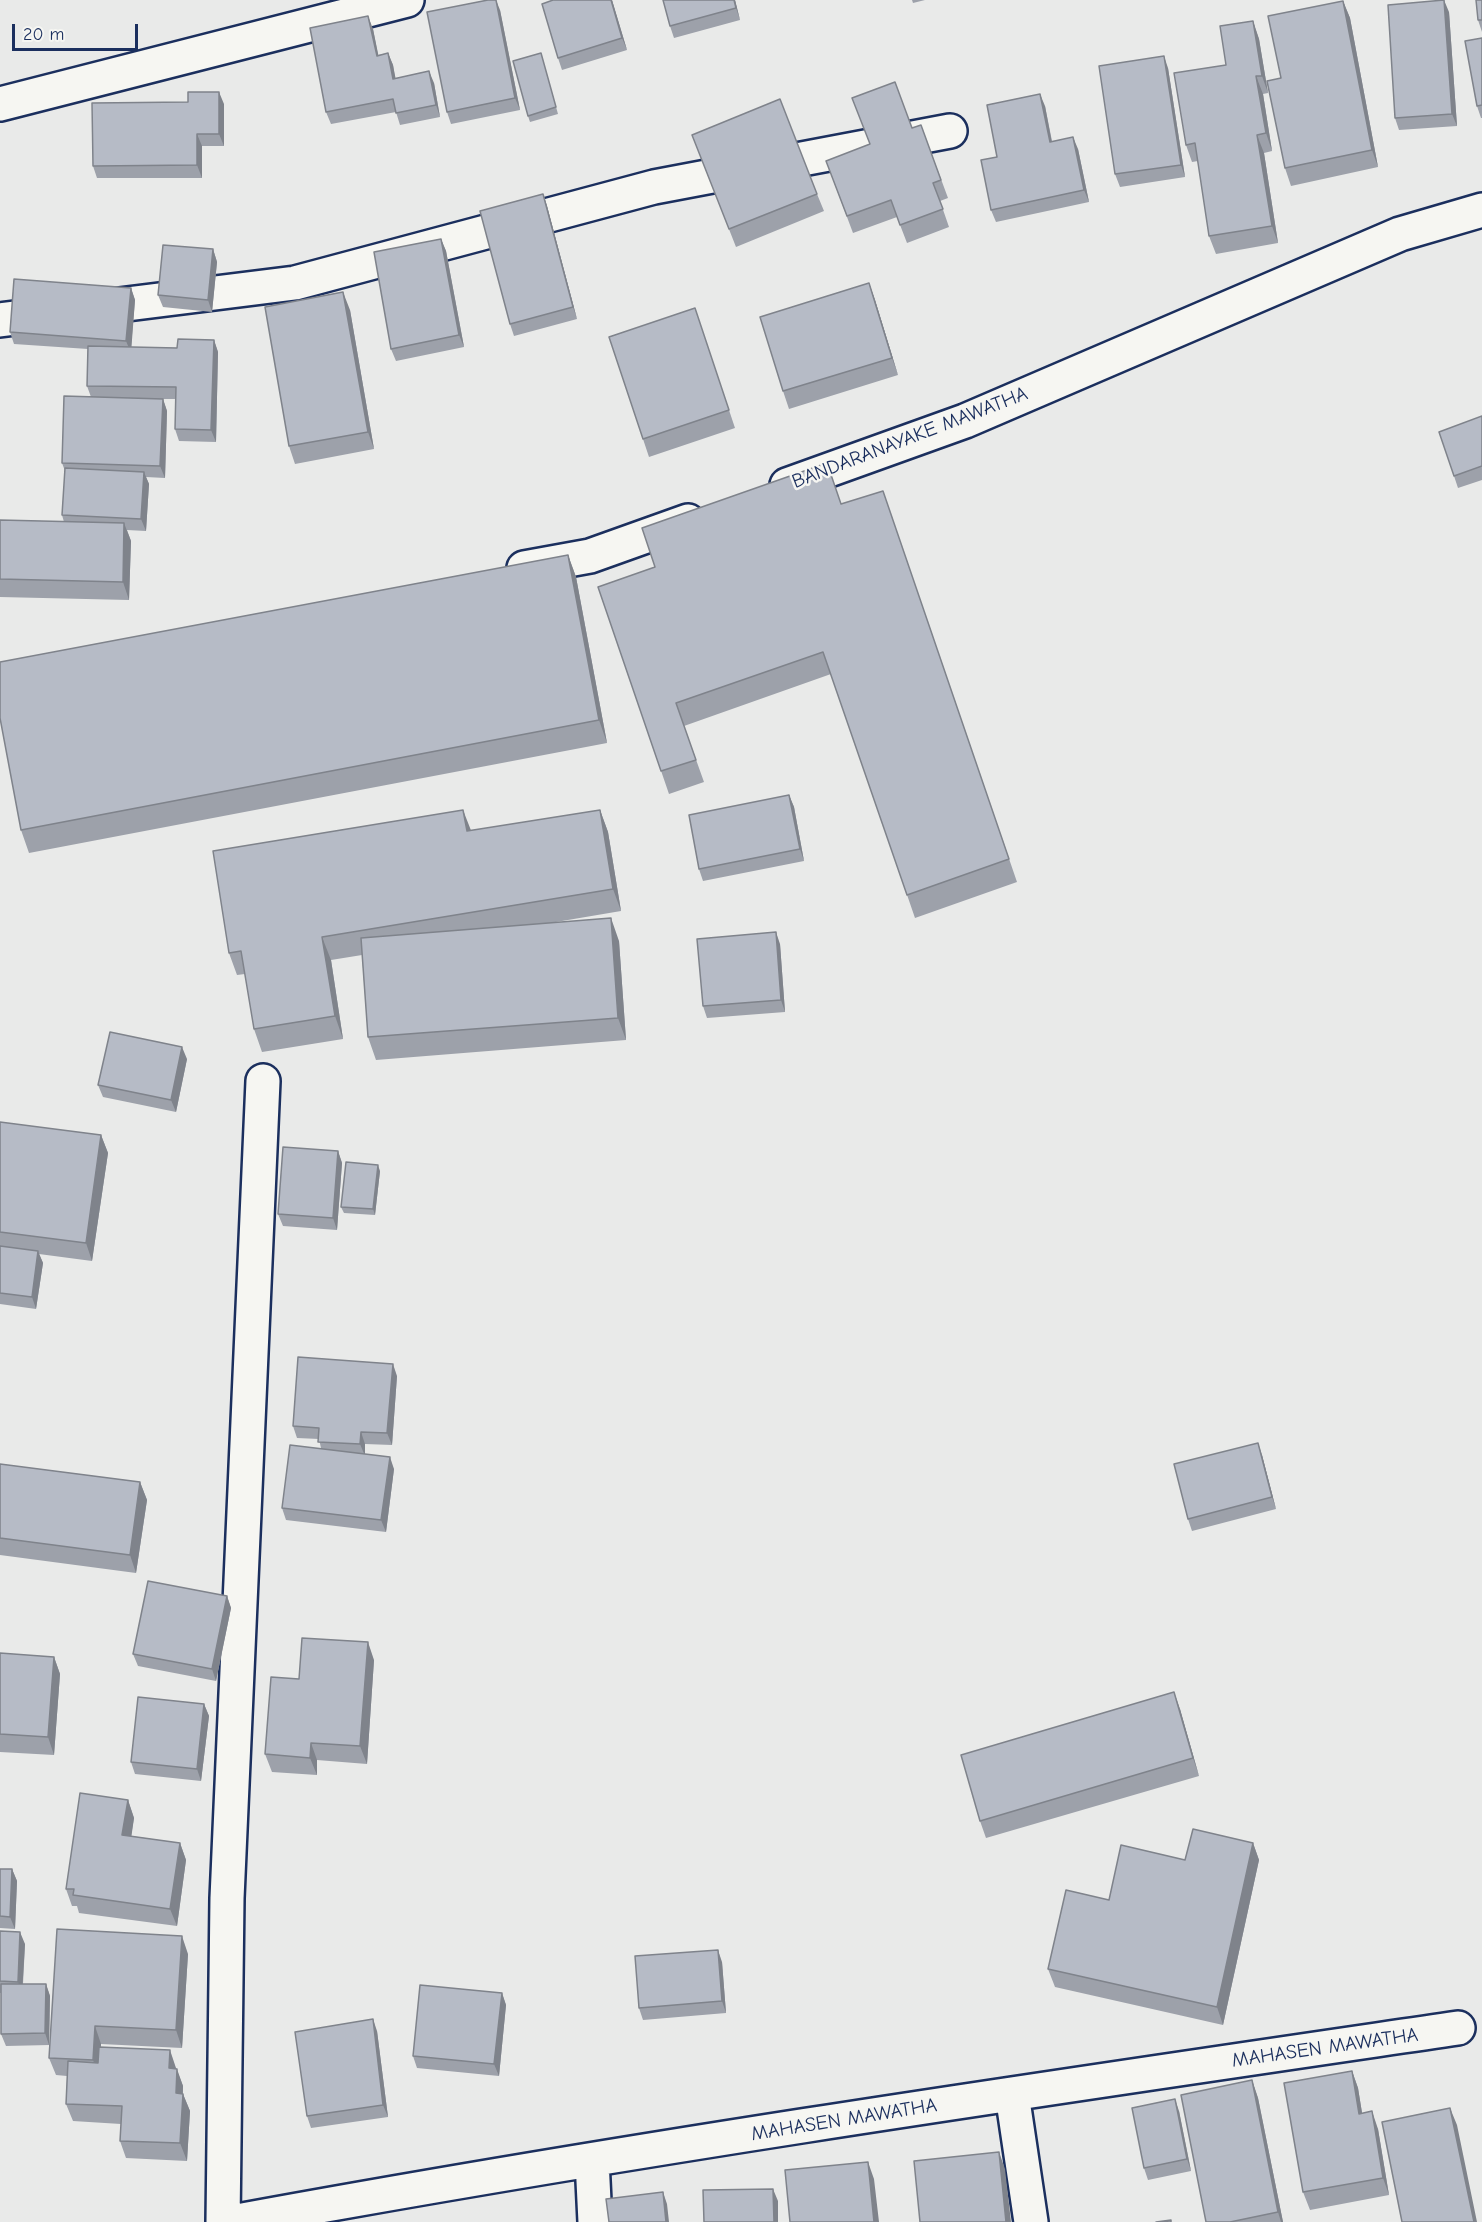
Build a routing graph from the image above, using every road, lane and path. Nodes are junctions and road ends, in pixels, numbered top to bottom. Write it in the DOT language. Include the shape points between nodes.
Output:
graph roads {
  1 [pos="407,0"];
  2 [pos="0,104"];
  3 [pos="950,131"];
  4 [pos="1482,210"];
  5 [pos="0,320"];
  6 [pos="755,496"];
  7 [pos="711,512"];
  8 [pos="496,573"];
  9 [pos="263,1081"];
  10 [pos="1458,2028"];
  11 [pos="1012,2094"];
  12 [pos="592,2160"];
  13 [pos="223,2222"];
  14 [pos="232,2222"];
  15 [pos="595,2222"];
  16 [pos="1031,2222"];
  1 -- 2 [label="street"];
  3 -- 5 [label="street" via="654,187 295,283"];
  4 -- 6 [label="street, BANDARANAYAKE MAWATHA" via="1400,234 965,421"];
  7 -- 8 [label="street" via="590,556"];
  9 -- 13 [label="street" via="227,1898"];
  10 -- 11 [label="street, MAHASEN MAWATHA"];
  11 -- 12 [label="street, MAHASEN MAWATHA"];
  11 -- 16 [label="street"];
  12 -- 14 [label="street, MAHASEN MAWATHA"];
  12 -- 15 [label="street"];
}
